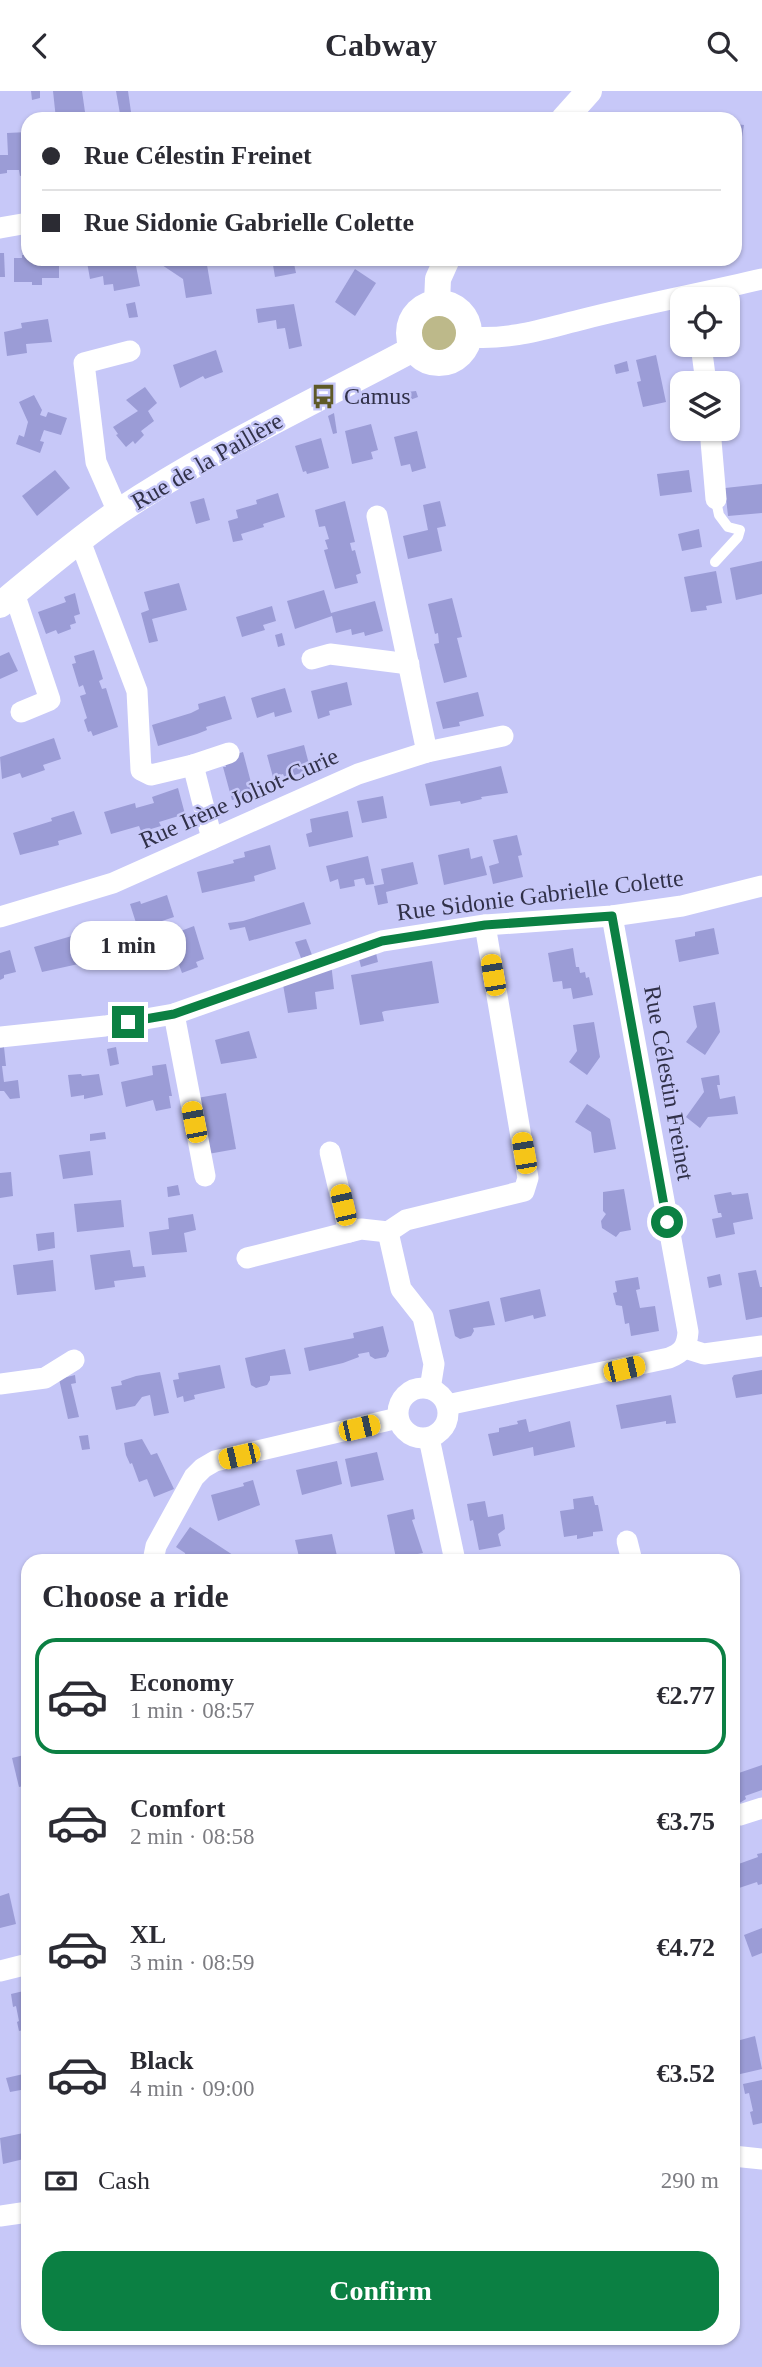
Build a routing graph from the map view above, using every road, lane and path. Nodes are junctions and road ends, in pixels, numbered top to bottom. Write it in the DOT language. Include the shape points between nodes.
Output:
graph roads {
  1 [pos="589,91"];
  2 [pos="570,112"];
  3 [pos="21,224"];
  4 [pos="0,228"];
  5 [pos="441,266"];
  6 [pos="762,279"];
  7 [pos="732,287"];
  8 [pos="670,302"];
  9 [pos="437,303"];
  10 [pos="468,337"];
  11 [pos="414,349"];
  12 [pos="130,351"];
  13 [pos="711,441"];
  14 [pos="715,498"];
  15 [pos="118,512"];
  16 [pos="377,516"];
  17 [pos="80,541"];
  18 [pos="715,562"];
  19 [pos="7,599"];
  20 [pos="313,659"];
  21 [pos="409,664"];
  22 [pos="21,712"];
  23 [pos="503,736"];
  24 [pos="427,752"];
  25 [pos="229,753"];
  26 [pos="193,765"];
  27 [pos="212,839"];
  28 [pos="762,886"];
  29 [pos="0,916"];
  30 [pos="612,916"];
  31 [pos="485,925"];
  32 [pos="174,1014"];
  33 [pos="0,1037"];
  34 [pos="330,1152"];
  35 [pos="205,1176"];
  36 [pos="349,1232"];
  37 [pos="388,1232"];
  38 [pos="247,1258"];
  39 [pos="762,1346"];
  40 [pos="685,1348"];
  41 [pos="74,1360"];
  42 [pos="0,1384"];
  43 [pos="430,1389"];
  44 [pos="447,1405"];
  45 [pos="398,1418"];
  46 [pos="429,1438"];
  47 [pos="154,1554"];
  48 [pos="454,1554"];
  49 [pos="762,1808"];
  50 [pos="740,1815"];
  51 [pos="21,1966"];
  52 [pos="0,1971"];
  53 [pos="740,2157"];
  54 [pos="762,2159"];
  55 [pos="21,2213"];
  56 [pos="0,2216"];
  1 -- 2 [label="street"];
  3 -- 4 [label="street"];
  5 -- 9 [label="street"];
  6 -- 7 [label="street"];
  8 -- 10 [label="street" via="497,339"];
  9 -- 10 [label="street" via="461,313"];
  9 -- 11 [label="street" via="412,320 409,329"];
  10 -- 11 [label="street" via="459,355 450,361 430,362"];
  11 -- 15 [label="street, Rue de la Paillère" via="224,448"];
  12 -- 15 [label="street" via="84,363 96,462"];
  13 -- 14 [label="street"];
  14 -- 18 [label="lane" via="728,527 740,530"];
  15 -- 17 [label="street, Rue de la Paillère"];
  16 -- 21 [label="street"];
  17 -- 19 [label="street, Rue de la Paillère"];
  17 -- 26 [label="street" via="137,691 141,770 151,775"];
  19 -- 22 [label="street, Rue de la Paillère" via="50,700"];
  20 -- 21 [label="street" via="330,654"];
  21 -- 24 [label="street"];
  23 -- 24 [label="street, Rue Irène Joliot-Curie"];
  24 -- 27 [label="street, Rue Irène Joliot-Curie" via="358,773"];
  25 -- 26 [label="street"];
  26 -- 27 [label="street"];
  27 -- 29 [label="street, Rue Irène Joliot-Curie" via="113,883"];
  28 -- 30 [label="street, Rue Sidonie Gabrielle Colette" via="692,904"];
  30 -- 31 [label="street, Rue Sidonie Gabrielle Colette"];
  30 -- 40 [label="street, Rue Célestin Freinet" via="688,1332"];
  31 -- 32 [label="street, Rue Sidonie Gabrielle Colette" via="382,941"];
  31 -- 37 [label="street" via="528,1178 524,1191 406,1220"];
  32 -- 33 [label="street, Rue Sidonie Gabrielle Colette"];
  32 -- 35 [label="street"];
  34 -- 36 [label="street"];
  36 -- 37 [label="street"];
  36 -- 38 [label="street"];
  37 -- 43 [label="street" via="401,1289 424,1317 434,1364"];
  39 -- 40 [label="street" via="704,1354"];
  40 -- 44 [label="street" via="669,1359"];
  41 -- 42 [label="street" via="45,1378"];
  43 -- 44 [label="street"];
  43 -- 45 [label="street" via="422,1387 406,1394"];
  44 -- 46 [label="street" via="443,1429"];
  45 -- 46 [label="street" via="409,1434"];
  45 -- 47 [label="street" via="215,1461 194,1477"];
  46 -- 48 [label="street"];
  49 -- 50 [label="street"];
  51 -- 52 [label="street"];
  53 -- 54 [label="street"];
  55 -- 56 [label="street"];
}
